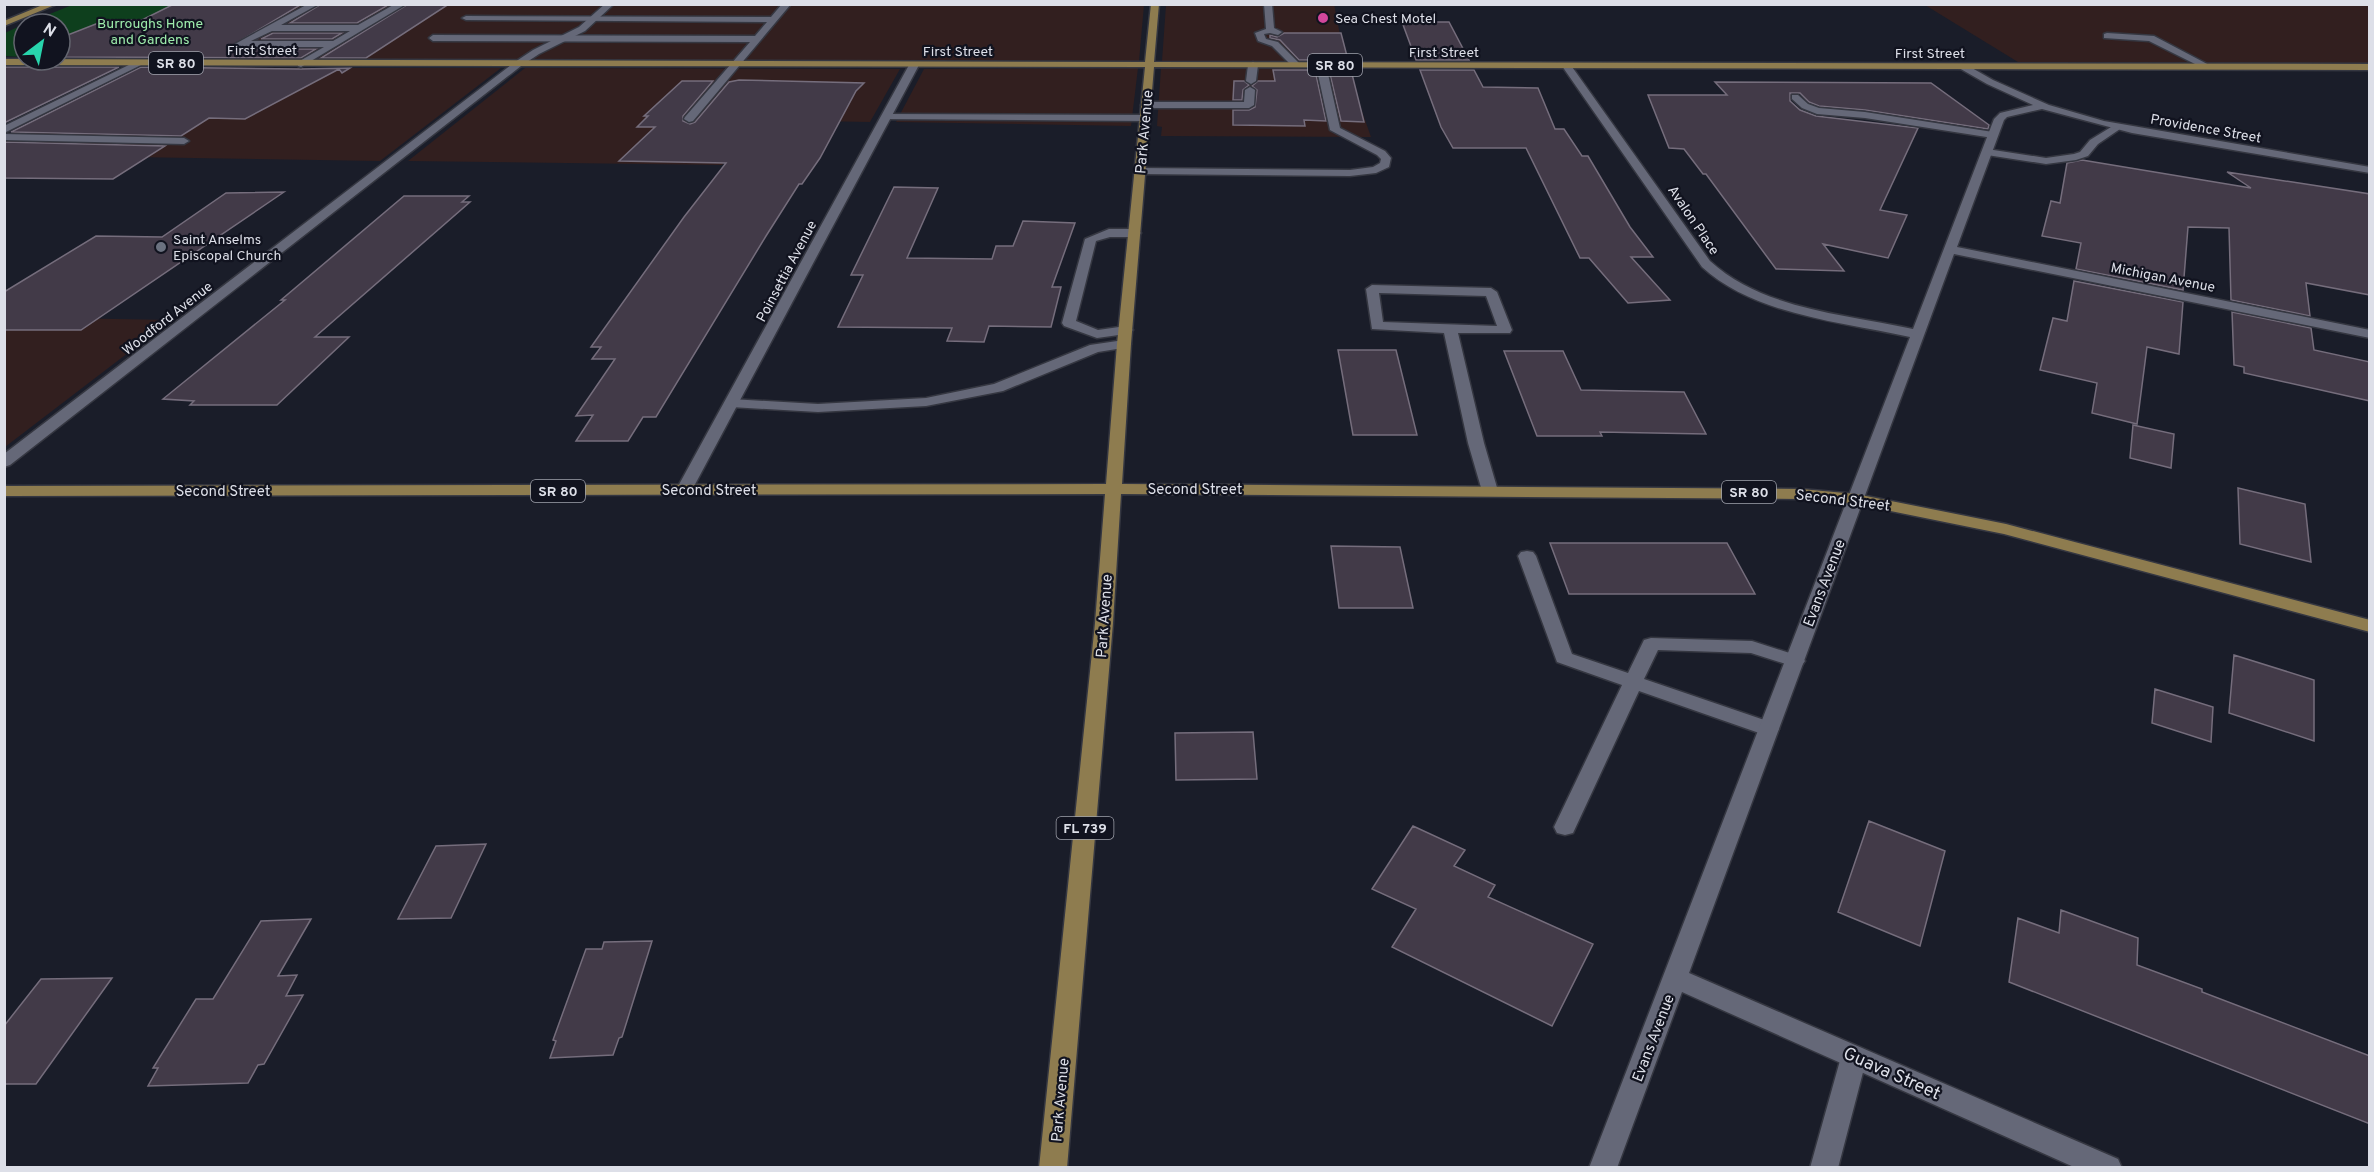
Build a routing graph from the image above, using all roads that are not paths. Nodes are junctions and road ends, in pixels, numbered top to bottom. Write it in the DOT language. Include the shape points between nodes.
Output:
graph roads {
  1 [pos="53,4"];
  2 [pos="315,4"];
  3 [pos="402,4"];
  4 [pos="610,4"];
  5 [pos="788,4"];
  6 [pos="1155,4"];
  7 [pos="1268,4"];
  8 [pos="466,18"];
  9 [pos="592,19"];
  10 [pos="774,20"];
  11 [pos="4,24"];
  12 [pos="270,28"];
  13 [pos="360,28"];
  14 [pos="2107,36"];
  15 [pos="433,38"];
  16 [pos="563,38"];
  17 [pos="757,39"];
  18 [pos="334,44"];
  19 [pos="4,62"];
  20 [pos="140,63"];
  21 [pos="301,64"];
  22 [pos="518,64"];
  23 [pos="1150,64"];
  24 [pos="735,65"];
  25 [pos="914,65"];
  26 [pos="1253,65"];
  27 [pos="1296,65"];
  28 [pos="1321,65"];
  29 [pos="1567,66"];
  30 [pos="1962,66"];
  31 [pos="2206,66"];
  32 [pos="2370,66"];
  33 [pos="1796,97"];
  34 [pos="2039,106"];
  35 [pos="1146,112"];
  36 [pos="886,117"];
  37 [pos="689,118"];
  38 [pos="2116,127"];
  39 [pos="4,130"];
  40 [pos="1993,135"];
  41 [pos="4,137"];
  42 [pos="184,141"];
  43 [pos="1987,152"];
  44 [pos="2370,170"];
  45 [pos="1140,171"];
  46 [pos="1135,233"];
  47 [pos="1951,250"];
  48 [pos="1450,329"];
  49 [pos="2370,334"];
  50 [pos="1919,335"];
  51 [pos="1125,337"];
  52 [pos="731,403"];
  53 [pos="4,462"];
  54 [pos="1112,489"];
  55 [pos="684,490"];
  56 [pos="4,491"];
  57 [pos="1490,491"];
  58 [pos="1856,499"];
  59 [pos="1527,556"];
  60 [pos="2370,626"];
  61 [pos="1795,661"];
  62 [pos="1633,681"];
  63 [pos="1769,729"];
  64 [pos="1565,827"];
  65 [pos="1676,978"];
  66 [pos="1854,1057"];
  67 [pos="1053,1167"];
  68 [pos="1603,1167"];
  69 [pos="1824,1167"];
  70 [pos="2108,1167"];
  1 -- 11 [label="main road"];
  2 -- 12 [label="street"];
  3 -- 13 [label="street"];
  4 -- 9 [label="street"];
  5 -- 10 [label="street"];
  6 -- 23 [label="main road, Park Avenue"];
  7 -- 27 [label="street" via="1276,37"];
  8 -- 9 [label="street"];
  9 -- 10 [label="street"];
  9 -- 16 [label="street"];
  10 -- 17 [label="street"];
  12 -- 13 [label="street"];
  12 -- 18 [label="street" via="239,44"];
  13 -- 18 [label="street"];
  14 -- 31 [label="street" via="2151,38"];
  15 -- 16 [label="street"];
  16 -- 17 [label="street"];
  16 -- 22 [label="street"];
  17 -- 24 [label="street"];
  18 -- 21 [label="street"];
  19 -- 20 [label="main road, First Street / SR 80"];
  20 -- 21 [label="main road, First Street / SR 80"];
  20 -- 39 [label="street"];
  21 -- 22 [label="main road, First Street / SR 80"];
  22 -- 24 [label="main road, First Street / SR 80"];
  22 -- 53 [label="street, Woodford Avenue"];
  23 -- 25 [label="main road, First Street / SR 80"];
  23 -- 26 [label="main road, First Street / SR 80"];
  23 -- 35 [label="main road, Park Avenue"];
  24 -- 25 [label="main road, First Street / SR 80"];
  24 -- 37 [label="street"];
  25 -- 36 [label="street, Poinsettia Avenue"];
  26 -- 27 [label="main road, First Street / SR 80"];
  26 -- 35 [label="street" via="1249,105"];
  27 -- 28 [label="main road, First Street / SR 80"];
  28 -- 29 [label="main road, First Street / SR 80"];
  28 -- 45 [label="street" via="1335,130 1381,153 1386,158 1384,165 1376,170"];
  29 -- 30 [label="main road, First Street / SR 80"];
  29 -- 50 [label="street, Avalon Place" via="1715,274 1730,285 1765,299"];
  30 -- 31 [label="main road, First Street / SR 80"];
  30 -- 34 [label="street" via="2006,93"];
  31 -- 32 [label="main road, First Street / SR 80"];
  33 -- 40 [label="street" via="1817,111"];
  34 -- 38 [label="street, Providence Street"];
  34 -- 40 [label="street, Evans Avenue" via="2004,115"];
  35 -- 36 [label="street"];
  35 -- 45 [label="main road, Park Avenue"];
  36 -- 52 [label="street, Poinsettia Avenue"];
  38 -- 43 [label="street" via="2076,157 2046,161"];
  38 -- 44 [label="street, Providence Street"];
  40 -- 43 [label="street, Evans Avenue"];
  41 -- 42 [label="street"];
  43 -- 47 [label="street, Evans Avenue"];
  45 -- 46 [label="main road, Park Avenue"];
  46 -- 51 [label="main road, Park Avenue"];
  46 -- 51 [label="street" via="1109,233 1091,239 1068,323 1097,334"];
  47 -- 49 [label="street, Michigan Avenue"];
  47 -- 50 [label="street, Evans Avenue"];
  48 -- 48 [label="street" via="1505,330 1491,292 1372,289 1377,326"];
  48 -- 57 [label="street"];
  50 -- 58 [label="street, Evans Avenue"];
  51 -- 52 [label="street" via="998,388 926,402 818,408"];
  51 -- 54 [label="main road, Park Avenue"];
  52 -- 55 [label="street, Poinsettia Avenue"];
  54 -- 55 [label="main road, Second Street / SR 80"];
  54 -- 57 [label="main road, Second Street / SR 80"];
  54 -- 67 [label="main road, Park Avenue / FL 739" via="1104,623"];
  55 -- 56 [label="main road, Second Street / SR 80"];
  57 -- 58 [label="main road, Second Street / SR 80" via="1732,492"];
  58 -- 60 [label="main road, Second Street / SR 80" via="2006,529"];
  58 -- 61 [label="street, Evans Avenue"];
  59 -- 62 [label="street" via="1564,658"];
  61 -- 62 [label="street" via="1752,647 1651,644"];
  61 -- 63 [label="street, Evans Avenue"];
  62 -- 63 [label="street"];
  62 -- 64 [label="street"];
  63 -- 65 [label="street, Evans Avenue"];
  65 -- 66 [label="street, Guava Street"];
  65 -- 68 [label="street, Evans Avenue"];
  66 -- 69 [label="street"];
  66 -- 70 [label="street, Guava Street"];
}
